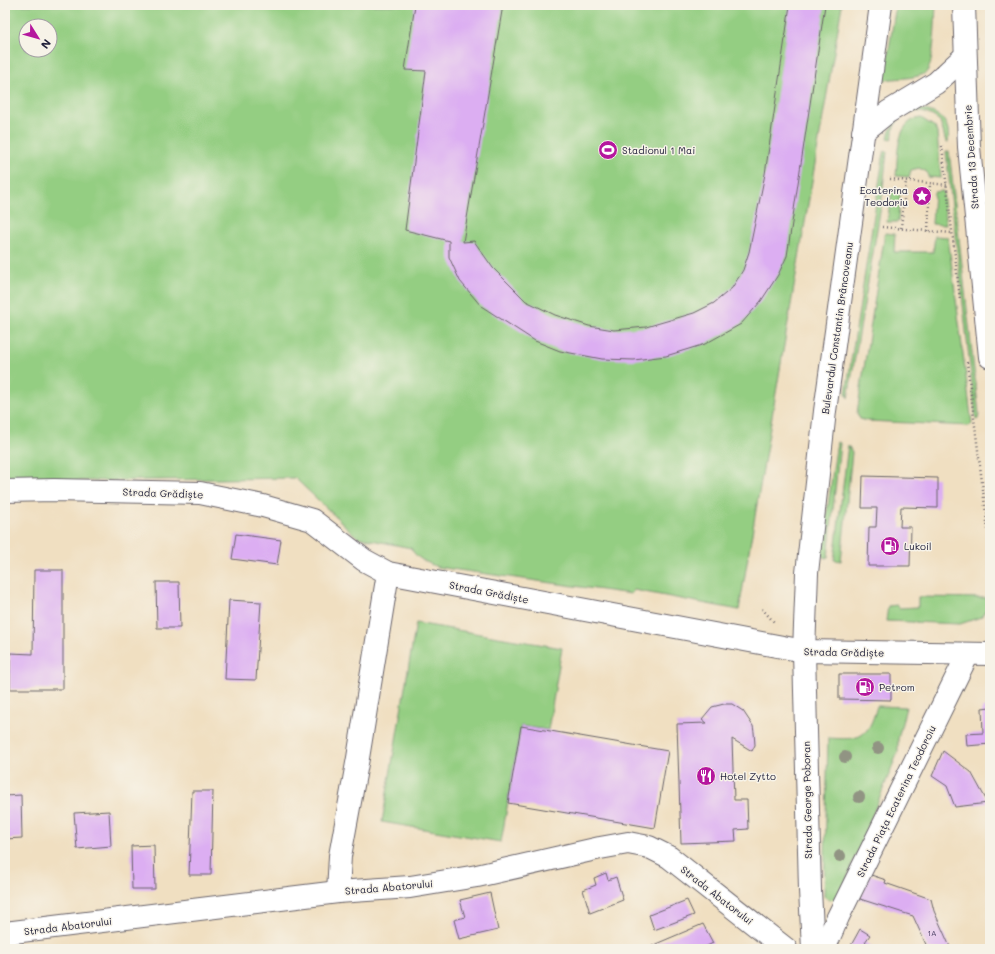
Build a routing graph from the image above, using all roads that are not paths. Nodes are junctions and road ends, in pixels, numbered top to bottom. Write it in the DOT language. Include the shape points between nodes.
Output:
graph roads {
  1 [pos="881,5"];
  2 [pos="964,5"];
  3 [pos="965,56"];
  4 [pos="863,132"];
  5 [pos="990,357"];
  6 [pos="5,491"];
  7 [pos="388,573"];
  8 [pos="804,651"];
  9 [pos="968,654"];
  10 [pos="990,654"];
  11 [pos="338,892"];
  12 [pos="5,933"];
  13 [pos="786,949"];
  14 [pos="813,949"];
  15 [pos="824,949"];
  1 -- 4 [label="street, Bulevardul Constantin Brâncoveanu"];
  2 -- 3 [label="street, Strada 13 Decembrie"];
  3 -- 4 [label="street" via="936,83 893,108"];
  3 -- 5 [label="street, Strada 13 Decembrie" via="969,147"];
  4 -- 8 [label="street, Bulevardul Constantin Brâncoveanu" via="825,411 807,573"];
  6 -- 7 [label="street, Strada Grădiște" via="200,492 312,520 364,560"];
  7 -- 8 [label="street, Strada Grădiște"];
  7 -- 11 [label="street" via="340,856"];
  8 -- 9 [label="street, Strada Grădiște"];
  8 -- 14 [label="street, Strada George Poboran"];
  9 -- 10 [label="street, Strada Grădiște"];
  9 -- 15 [label="street, Strada Piața Ecaterina Teodoroiu"];
  11 -- 12 [label="street, Strada Abatorului"];
  11 -- 13 [label="street, Strada Abatorului" via="417,886 477,876 628,843 649,847 669,857"];
}
